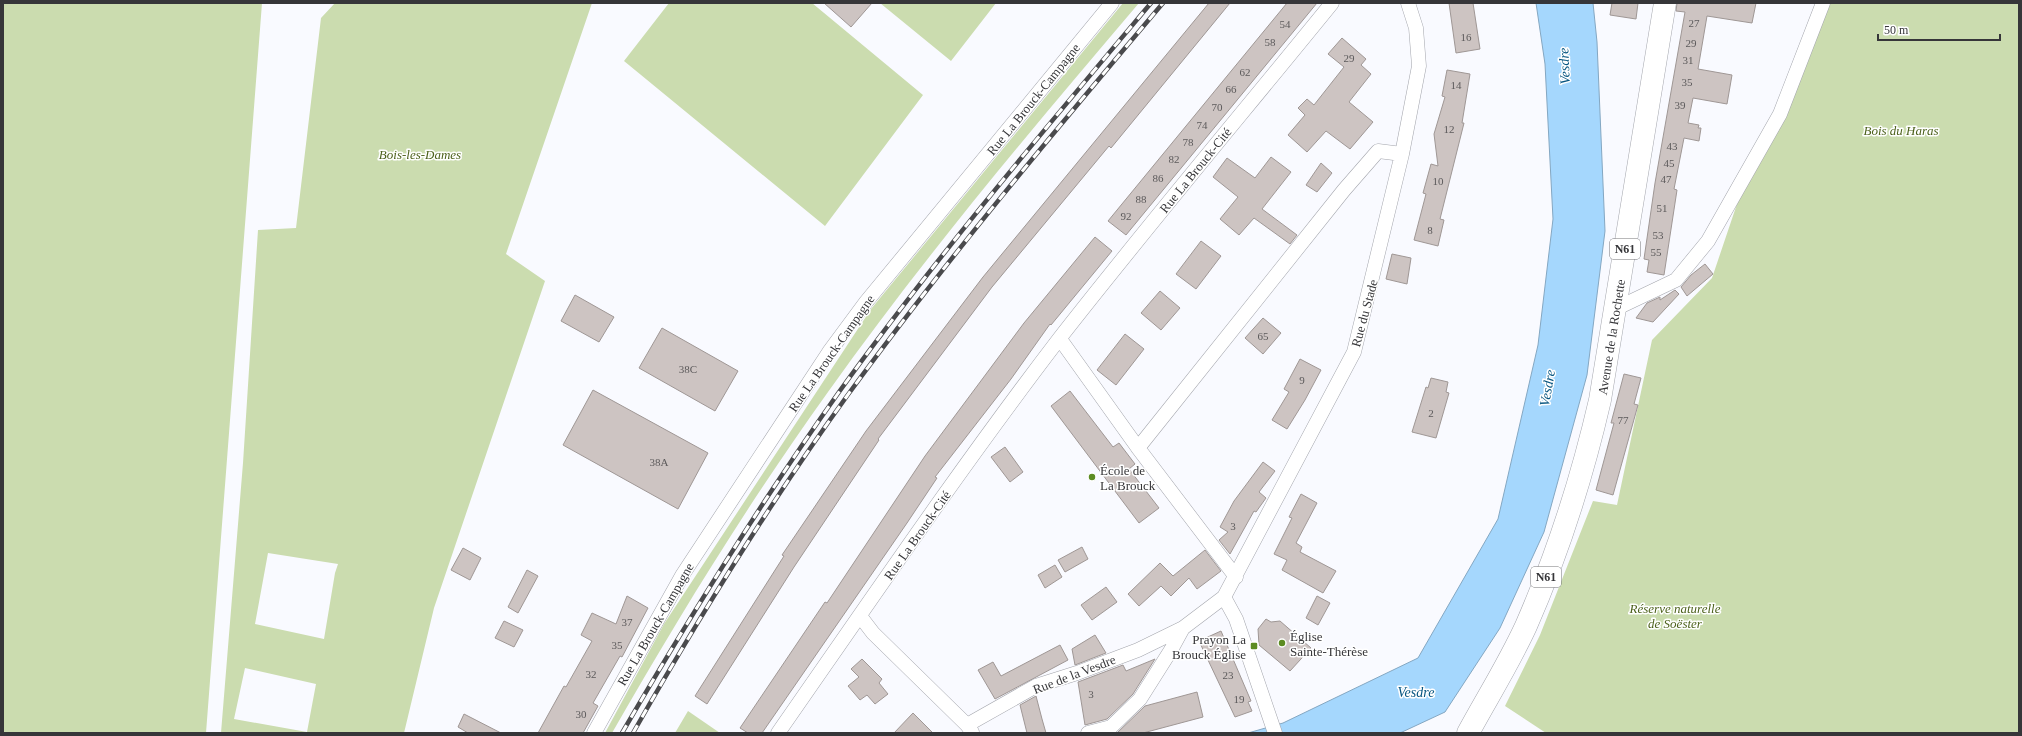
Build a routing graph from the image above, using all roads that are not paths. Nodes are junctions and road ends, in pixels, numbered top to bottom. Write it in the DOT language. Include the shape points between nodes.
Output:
graph roads {
  1 [pos="1112,3"];
  2 [pos="1332,3"];
  3 [pos="1408,3"];
  4 [pos="1665,3"];
  5 [pos="1823,3"];
  6 [pos="1402,154"];
  7 [pos="1615,309"];
  8 [pos="1060,339"];
  9 [pos="1138,448"];
  10 [pos="1236,577"];
  11 [pos="1224,597"];
  12 [pos="860,616"];
  13 [pos="1183,628"];
  14 [pos="970,729"];
  15 [pos="594,733"];
  16 [pos="778,733"];
  17 [pos="1088,733"];
  18 [pos="1275,733"];
  19 [pos="1468,733"];
  1 -- 15 [label="street, Rue La Brouck-Campagne" via="866,302 828,352 683,574"];
  2 -- 8 [label="street, Rue La Brouck-Cité"];
  3 -- 6 [label="street, Rue du Stade" via="1416,28 1420,66"];
  4 -- 7 [label="main road, Avenue de la Rochette / N61"];
  5 -- 7 [label="street" via="1780,114 1708,241 1676,280"];
  6 -- 9 [label="street" via="1378,151"];
  6 -- 10 [label="street, Rue du Stade" via="1354,352"];
  7 -- 19 [label="main road, Avenue de la Rochette / N61" via="1600,400 1576,493 1525,628"];
  8 -- 9 [label="street"];
  8 -- 12 [label="street, Rue La Brouck-Cité" via="988,434"];
  9 -- 10 [label="street"];
  10 -- 11 [label="street, Rue du Stade"];
  11 -- 13 [label="street, Rue de la Vesdre"];
  11 -- 18 [label="street" via="1236,619"];
  12 -- 14 [label="street, Rue de la Vesdre"];
  12 -- 16 [label="street, Rue La Brouck-Cité"];
  13 -- 14 [label="street, Rue de la Vesdre" via="1138,650 1036,686"];
  13 -- 17 [label="street, Rue de la Vesdre" via="1140,699 1111,727"];
}
